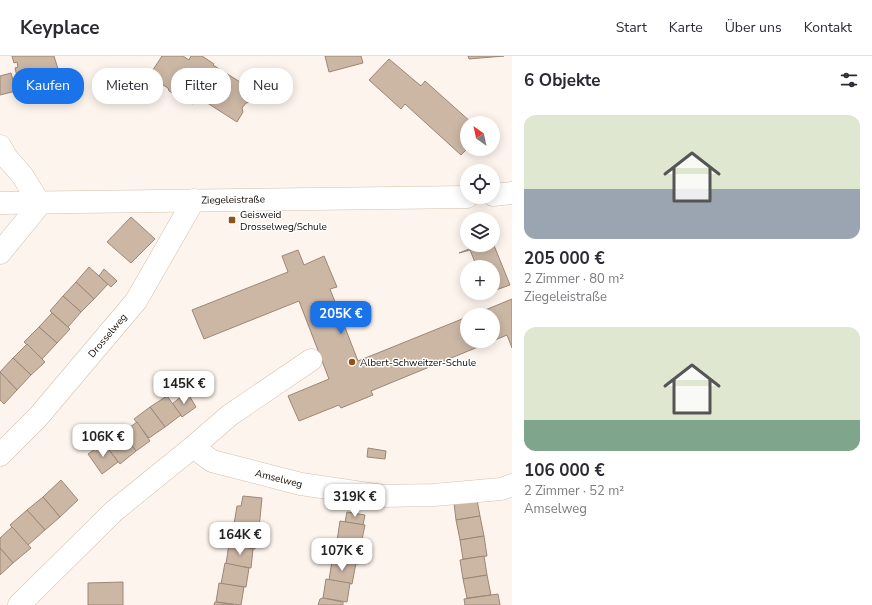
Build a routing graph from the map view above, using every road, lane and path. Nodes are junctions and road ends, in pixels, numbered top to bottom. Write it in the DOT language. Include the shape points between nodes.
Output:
graph roads {
  1 [pos="0,146"];
  2 [pos="512,193"];
  3 [pos="500,194"];
  4 [pos="460,197"];
  5 [pos="194,200"];
  6 [pos="0,203"];
  7 [pos="40,204"];
  8 [pos="0,253"];
  9 [pos="311,360"];
  10 [pos="194,447"];
  11 [pos="0,455"];
  12 [pos="512,485"];
  13 [pos="19,605"];
  1 -- 7 [label="street"];
  2 -- 3 [label="street"];
  4 -- 5 [label="street, Ziegeleistraße"];
  5 -- 7 [label="street, Ziegeleistraße"];
  5 -- 11 [label="street, Drosselweg" via="136,301 38,417"];
  6 -- 7 [label="street, Ziegeleistraße"];
  7 -- 8 [label="street"];
  9 -- 10 [label="street" via="230,415"];
  10 -- 12 [label="street, Amselweg" via="212,461 301,484 382,496 434,495 501,489"];
  10 -- 13 [label="street" via="114,511"];
}
